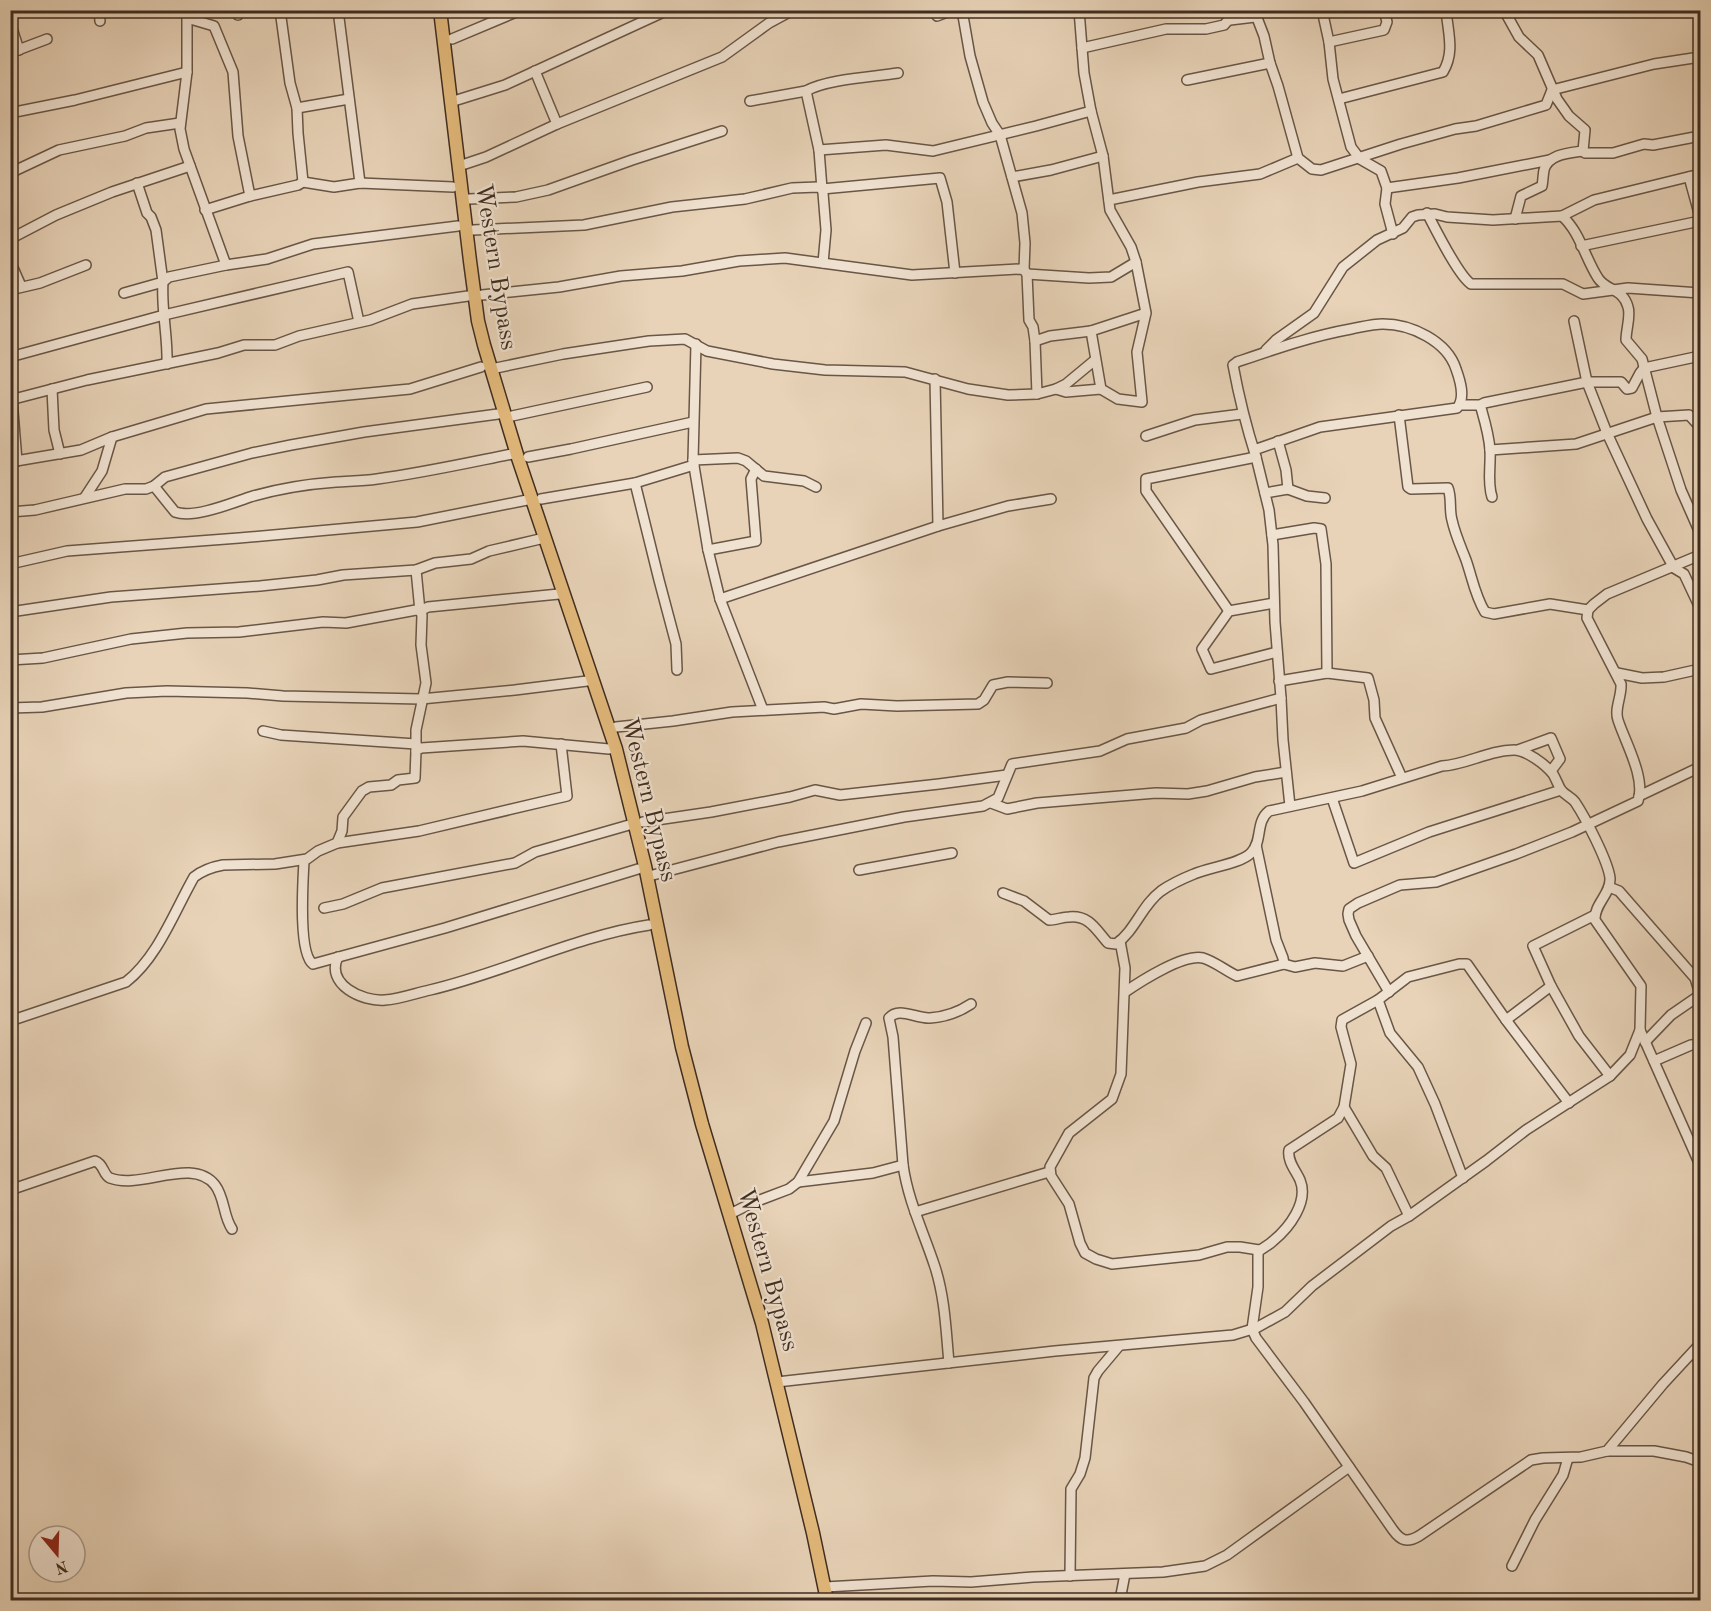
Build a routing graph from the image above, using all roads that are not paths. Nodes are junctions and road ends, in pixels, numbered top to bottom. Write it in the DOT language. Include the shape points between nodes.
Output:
graph roads {
  1 [pos="99,10"];
  2 [pos="280,10"];
  3 [pos="338,10"];
  4 [pos="440,10"];
  5 [pos="521,10"];
  6 [pos="668,10"];
  7 [pos="793,10"];
  8 [pos="953,10"];
  9 [pos="963,10"];
  10 [pos="1079,10"];
  11 [pos="1237,10"];
  12 [pos="1322,10"];
  13 [pos="1384,10"];
  14 [pos="1446,10"];
  15 [pos="1504,10"];
  16 [pos="187,14"];
  17 [pos="1255,14"];
  18 [pos="937,16"];
  19 [pos="1230,20"];
  20 [pos="100,21"];
  21 [pos="10,22"];
  22 [pos="47,39"];
  23 [pos="452,39"];
  24 [pos="1329,42"];
  25 [pos="1082,48"];
  26 [pos="15,52"];
  27 [pos="1701,57"];
  28 [pos="1270,63"];
  29 [pos="536,71"];
  30 [pos="187,72"];
  31 [pos="898,74"];
  32 [pos="1187,80"];
  33 [pos="1552,90"];
  34 [pos="806,91"];
  35 [pos="349,99"];
  36 [pos="1339,99"];
  37 [pos="457,100"];
  38 [pos="750,101"];
  39 [pos="297,108"];
  40 [pos="1091,111"];
  41 [pos="10,113"];
  42 [pos="180,123"];
  43 [pos="557,124"];
  44 [pos="722,131"];
  45 [pos="1000,135"];
  46 [pos="1701,136"];
  47 [pos="819,150"];
  48 [pos="1583,151"];
  49 [pos="1103,156"];
  50 [pos="1298,158"];
  51 [pos="1360,159"];
  52 [pos="1550,160"];
  53 [pos="465,164"];
  54 [pos="190,166"];
  55 [pos="10,173"];
  56 [pos="1701,174"];
  57 [pos="1012,177"];
  58 [pos="1689,177"];
  59 [pos="303,182"];
  60 [pos="136,183"];
  61 [pos="360,183"];
  62 [pos="453,187"];
  63 [pos="1388,188"];
  64 [pos="822,189"];
  65 [pos="250,196"];
  66 [pos="469,199"];
  67 [pos="1109,200"];
  68 [pos="205,210"];
  69 [pos="1427,213"];
  70 [pos="1562,216"];
  71 [pos="1701,217"];
  72 [pos="1515,219"];
  73 [pos="1701,221"];
  74 [pos="458,226"];
  75 [pos="473,230"];
  76 [pos="1393,234"];
  77 [pos="10,239"];
  78 [pos="1581,246"];
  79 [pos="10,261"];
  80 [pos="1136,262"];
  81 [pos="824,263"];
  82 [pos="86,265"];
  83 [pos="226,265"];
  84 [pos="1026,272"];
  85 [pos="955,273"];
  86 [pos="163,282"];
  87 [pos="21,286"];
  88 [pos="1614,289"];
  89 [pos="10,290"];
  90 [pos="1701,292"];
  91 [pos="124,293"];
  92 [pos="482,295"];
  93 [pos="468,296"];
  94 [pos="1146,313"];
  95 [pos="165,315"];
  96 [pos="1574,321"];
  97 [pos="359,322"];
  98 [pos="1091,331"];
  99 [pos="1035,341"];
  100 [pos="696,344"];
  101 [pos="1265,352"];
  102 [pos="1701,356"];
  103 [pos="10,357"];
  104 [pos="1095,360"];
  105 [pos="167,364"];
  106 [pos="481,367"];
  107 [pos="496,368"];
  108 [pos="1644,368"];
  109 [pos="935,379"];
  110 [pos="1587,382"];
  111 [pos="647,387"];
  112 [pos="52,389"];
  113 [pos="1056,389"];
  114 [pos="1101,389"];
  115 [pos="1036,394"];
  116 [pos="11,400"];
  117 [pos="1460,405"];
  118 [pos="1481,408"];
  119 [pos="498,414"];
  120 [pos="1242,414"];
  121 [pos="1399,415"];
  122 [pos="512,416"];
  123 [pos="1657,417"];
  124 [pos="693,422"];
  125 [pos="1701,427"];
  126 [pos="1607,433"];
  127 [pos="1146,436"];
  128 [pos="112,437"];
  129 [pos="1278,441"];
  130 [pos="1490,450"];
  131 [pos="60,454"];
  132 [pos="512,454"];
  133 [pos="1255,454"];
  134 [pos="528,457"];
  135 [pos="14,461"];
  136 [pos="694,463"];
  137 [pos="756,469"];
  138 [pos="635,483"];
  139 [pos="154,486"];
  140 [pos="816,487"];
  141 [pos="1288,489"];
  142 [pos="1265,494"];
  143 [pos="85,497"];
  144 [pos="1492,497"];
  145 [pos="1325,498"];
  146 [pos="541,499"];
  147 [pos="1052,499"];
  148 [pos="527,500"];
  149 [pos="10,512"];
  150 [pos="938,526"];
  151 [pos="1701,533"];
  152 [pos="1272,534"];
  153 [pos="540,539"];
  154 [pos="708,550"];
  155 [pos="1701,555"];
  156 [pos="10,564"];
  157 [pos="1674,568"];
  158 [pos="416,570"];
  159 [pos="559,594"];
  160 [pos="720,599"];
  161 [pos="1274,603"];
  162 [pos="1701,608"];
  163 [pos="1588,610"];
  164 [pos="420,611"];
  165 [pos="1229,611"];
  166 [pos="10,612"];
  167 [pos="1277,652"];
  168 [pos="10,660"];
  169 [pos="1701,669"];
  170 [pos="677,670"];
  171 [pos="1327,673"];
  172 [pos="1617,673"];
  173 [pos="587,681"];
  174 [pos="1279,681"];
  175 [pos="1047,683"];
  176 [pos="1281,698"];
  177 [pos="421,699"];
  178 [pos="10,708"];
  179 [pos="763,710"];
  180 [pos="616,727"];
  181 [pos="262,731"];
  182 [pos="561,744"];
  183 [pos="416,748"];
  184 [pos="609,749"];
  185 [pos="1518,750"];
  186 [pos="1701,767"];
  187 [pos="1551,771"];
  188 [pos="1286,772"];
  189 [pos="1006,775"];
  190 [pos="1402,778"];
  191 [pos="1562,790"];
  192 [pos="1639,796"];
  193 [pos="1332,798"];
  194 [pos="991,803"];
  195 [pos="1290,806"];
  196 [pos="643,822"];
  197 [pos="629,825"];
  198 [pos="1587,825"];
  199 [pos="337,843"];
  200 [pos="1256,845"];
  201 [pos="952,854"];
  202 [pos="304,861"];
  203 [pos="638,869"];
  204 [pos="859,870"];
  205 [pos="653,875"];
  206 [pos="1609,887"];
  207 [pos="1003,893"];
  208 [pos="324,908"];
  209 [pos="1595,915"];
  210 [pos="649,925"];
  211 [pos="1120,941"];
  212 [pos="1368,956"];
  213 [pos="338,957"];
  214 [pos="1284,964"];
  215 [pos="1551,987"];
  216 [pos="1125,992"];
  217 [pos="1389,992"];
  218 [pos="1701,994"];
  219 [pos="1378,1000"];
  220 [pos="971,1004"];
  221 [pos="1506,1020"];
  222 [pos="10,1021"];
  223 [pos="866,1023"];
  224 [pos="1640,1030"];
  225 [pos="1645,1042"];
  226 [pos="1700,1045"];
  227 [pos="1654,1061"];
  228 [pos="1610,1076"];
  229 [pos="1569,1103"];
  230 [pos="1344,1107"];
  231 [pos="903,1165"];
  232 [pos="1701,1166"];
  233 [pos="1050,1172"];
  234 [pos="1463,1178"];
  235 [pos="798,1182"];
  236 [pos="10,1190"];
  237 [pos="915,1212"];
  238 [pos="730,1214"];
  239 [pos="1409,1216"];
  240 [pos="232,1229"];
  241 [pos="1259,1250"];
  242 [pos="1252,1329"];
  243 [pos="1701,1344"];
  244 [pos="1119,1346"];
  245 [pos="949,1363"];
  246 [pos="777,1382"];
  247 [pos="1607,1451"];
  248 [pos="1568,1458"];
  249 [pos="1701,1462"];
  250 [pos="1349,1467"];
  251 [pos="1512,1566"];
  252 [pos="1125,1574"];
  253 [pos="1070,1576"];
  254 [pos="825,1587"];
  255 [pos="827,1600"];
  256 [pos="1120,1600"];
  1 -- 20 [label="street"];
  2 -- 39 [label="street"];
  3 -- 35 [label="street"];
  4 -- 238 [label="main road, Western Bypass" via="478,321 518,458 616,749 645,866 682,1047"];
  5 -- 23 [label="street"];
  6 -- 29 [label="street"];
  7 -- 43 [label="street" via="722,57"];
  8 -- 18 [label="street"];
  9 -- 45 [label="street" via="983,102"];
  10 -- 25 [label="street"];
  11 -- 19 [label="street"];
  12 -- 24 [label="street"];
  13 -- 24 [label="street" via="1384,30"];
  14 -- 36 [label="street" via="1451,54 1443,72"];
  15 -- 33 [label="street" via="1519,37 1538,55"];
  16 -- 30 [label="street"];
  16 -- 65 [label="street" via="214,26 233,72 238,136"];
  17 -- 19 [label="street"];
  17 -- 28 [label="street"];
  19 -- 25 [label="street" via="1206,29 1166,29"];
  21 -- 26 [label="street"];
  22 -- 26 [label="street"];
  24 -- 36 [label="street"];
  25 -- 40 [label="street"];
  27 -- 33 [label="street" via="1653,64"];
  28 -- 32 [label="street"];
  28 -- 50 [label="street"];
  29 -- 37 [label="street"];
  29 -- 43 [label="street"];
  30 -- 41 [label="street"];
  30 -- 42 [label="street"];
  31 -- 34 [label="street" via="845,80"];
  33 -- 48 [label="street" via="1569,116 1585,130"];
  33 -- 51 [label="street" via="1546,105"];
  34 -- 38 [label="street"];
  34 -- 47 [label="street"];
  35 -- 39 [label="street"];
  35 -- 61 [label="street"];
  36 -- 51 [label="street" via="1351,147"];
  39 -- 59 [label="street"];
  40 -- 45 [label="street"];
  40 -- 49 [label="street"];
  42 -- 54 [label="street"];
  42 -- 55 [label="street" via="59,150"];
  43 -- 53 [label="street"];
  44 -- 66 [label="street" via="548,190 516,197"];
  45 -- 47 [label="street" via="933,151 886,145"];
  45 -- 57 [label="street"];
  46 -- 48 [label="street" via="1613,153"];
  47 -- 64 [label="street"];
  48 -- 52 [label="street"];
  49 -- 57 [label="street"];
  49 -- 67 [label="street"];
  50 -- 51 [label="street" via="1312,170"];
  50 -- 67 [label="street" via="1260,174"];
  51 -- 63 [label="street" via="1381,171"];
  52 -- 63 [label="street"];
  52 -- 72 [label="street" via="1544,168 1542,186 1521,196"];
  54 -- 60 [label="street"];
  54 -- 68 [label="street"];
  56 -- 58 [label="street"];
  57 -- 84 [label="street" via="1022,213"];
  58 -- 70 [label="street" via="1594,200"];
  58 -- 71 [label="street"];
  59 -- 61 [label="street" via="334,187"];
  59 -- 65 [label="street"];
  60 -- 77 [label="street" via="56,215"];
  60 -- 86 [label="street" via="156,230"];
  61 -- 62 [label="street"];
  63 -- 76 [label="street" via="1385,204"];
  64 -- 75 [label="street" via="792,188 584,225"];
  64 -- 81 [label="street"];
  64 -- 85 [label="street" via="940,178 947,202"];
  65 -- 68 [label="street"];
  67 -- 80 [label="street" via="1113,218"];
  68 -- 83 [label="street"];
  69 -- 72 [label="street"];
  69 -- 76 [label="street" via="1412,217"];
  69 -- 88 [label="street" via="1468,283 1563,284 1578,294"];
  70 -- 72 [label="street"];
  70 -- 78 [label="street"];
  73 -- 78 [label="street"];
  74 -- 83 [label="street" via="313,244 267,259"];
  76 -- 101 [label="street" via="1377,240 1343,267 1314,313"];
  78 -- 88 [label="street" via="1599,280"];
  79 -- 87 [label="street"];
  80 -- 84 [label="street" via="1111,276 1089,278"];
  80 -- 94 [label="street"];
  81 -- 85 [label="street" via="912,275"];
  81 -- 92 [label="street" via="785,258 739,261"];
  82 -- 87 [label="street"];
  83 -- 86 [label="street" via="169,277"];
  84 -- 85 [label="street" via="1020,269"];
  84 -- 99 [label="street" via="1029,320"];
  86 -- 91 [label="street"];
  86 -- 95 [label="street"];
  87 -- 89 [label="street"];
  88 -- 90 [label="street"];
  88 -- 108 [label="street" via="1629,310 1626,340 1642,359"];
  93 -- 97 [label="street" via="412,304"];
  94 -- 98 [label="street"];
  94 -- 114 [label="street" via="1137,352 1142,402 1118,399"];
  95 -- 97 [label="street" via="348,272"];
  95 -- 103 [label="street"];
  95 -- 105 [label="street"];
  96 -- 110 [label="street"];
  97 -- 105 [label="street" via="275,345 244,345"];
  98 -- 99 [label="street"];
  98 -- 104 [label="street"];
  99 -- 115 [label="street"];
  100 -- 107 [label="street" via="685,339 649,341"];
  100 -- 109 [label="street" via="707,351 773,364 905,372"];
  100 -- 124 [label="street"];
  101 -- 117 [label="street" via="1326,333 1384,324 1403,327 1447,350 1459,376"];
  101 -- 120 [label="street" via="1233,365"];
  102 -- 108 [label="street"];
  104 -- 113 [label="street"];
  104 -- 114 [label="street"];
  105 -- 112 [label="street"];
  106 -- 128 [label="street" via="410,389 206,409"];
  108 -- 110 [label="street" via="1632,388 1627,389 1621,382"];
  108 -- 123 [label="street"];
  109 -- 115 [label="street" via="1008,395"];
  109 -- 150 [label="street"];
  110 -- 117 [label="street" via="1480,405"];
  110 -- 126 [label="street"];
  111 -- 122 [label="street"];
  112 -- 116 [label="street"];
  112 -- 131 [label="street" via="54,430"];
  113 -- 114 [label="street"];
  113 -- 115 [label="street"];
  116 -- 135 [label="street"];
  117 -- 121 [label="street"];
  118 -- 130 [label="street"];
  119 -- 139 [label="street" via="291,445 165,477"];
  120 -- 127 [label="street" via="1195,420"];
  120 -- 133 [label="street"];
  121 -- 129 [label="street" via="1320,427"];
  121 -- 163 [label="street" via="1408,487 1448,488 1457,540 1485,612 1494,614 1550,604"];
  123 -- 125 [label="street" via="1689,415"];
  123 -- 126 [label="street"];
  123 -- 151 [label="street" via="1681,490"];
  124 -- 134 [label="street"];
  124 -- 136 [label="street"];
  126 -- 130 [label="street" via="1576,444"];
  126 -- 157 [label="street"];
  128 -- 131 [label="street"];
  128 -- 143 [label="street" via="102,471"];
  129 -- 133 [label="street"];
  129 -- 141 [label="street"];
  130 -- 144 [label="street" via="1488,486"];
  131 -- 135 [label="street"];
  132 -- 139 [label="street" via="411,474 292,489 186,513 175,512"];
  133 -- 142 [label="street"];
  133 -- 165 [label="street" via="1146,479 1146,491"];
  136 -- 137 [label="street" via="738,458"];
  136 -- 138 [label="street"];
  136 -- 154 [label="street"];
  137 -- 140 [label="street" via="765,476 804,481"];
  137 -- 154 [label="street" via="751,479 756,541"];
  138 -- 146 [label="street"];
  138 -- 170 [label="street" via="676,644"];
  139 -- 143 [label="street"];
  141 -- 142 [label="street"];
  141 -- 145 [label="street"];
  142 -- 152 [label="street"];
  143 -- 149 [label="street"];
  147 -- 150 [label="street" via="1008,506"];
  148 -- 156 [label="street" via="417,522 66,551"];
  150 -- 160 [label="street"];
  152 -- 161 [label="street"];
  152 -- 171 [label="street" via="1320,529 1326,564"];
  153 -- 158 [label="street"];
  154 -- 160 [label="street"];
  155 -- 157 [label="street"];
  157 -- 162 [label="street" via="1684,574"];
  157 -- 163 [label="street" via="1607,594"];
  158 -- 164 [label="street"];
  158 -- 166 [label="street" via="111,597"];
  159 -- 164 [label="street"];
  160 -- 179 [label="street"];
  161 -- 165 [label="street"];
  161 -- 167 [label="street"];
  163 -- 172 [label="street" via="1587,618"];
  164 -- 168 [label="street" via="346,623 131,639 43,658"];
  164 -- 177 [label="street" via="426,683"];
  165 -- 167 [label="street" via="1202,649 1211,669"];
  167 -- 174 [label="street"];
  169 -- 172 [label="street" via="1664,677"];
  171 -- 174 [label="street"];
  171 -- 190 [label="street" via="1368,678 1375,718"];
  172 -- 192 [label="street" via="1622,692 1617,720 1630,751"];
  173 -- 177 [label="street"];
  174 -- 176 [label="street"];
  175 -- 179 [label="street" via="993,685 978,704 861,704 834,709"];
  176 -- 188 [label="street"];
  176 -- 189 [label="street" via="1186,728 1127,739 1100,751 1012,764"];
  177 -- 178 [label="street" via="167,691"];
  177 -- 183 [label="street"];
  179 -- 180 [label="street"];
  181 -- 183 [label="street"];
  182 -- 183 [label="street" via="513,741"];
  182 -- 184 [label="street"];
  182 -- 199 [label="street" via="567,796 419,831"];
  183 -- 199 [label="street" via="415,778 362,791 343,817"];
  185 -- 187 [label="street"];
  185 -- 187 [label="street" via="1551,738 1560,759"];
  185 -- 190 [label="street"];
  186 -- 192 [label="street"];
  187 -- 191 [label="street"];
  188 -- 194 [label="street" via="1188,794 1156,793 1007,809"];
  188 -- 195 [label="street"];
  189 -- 194 [label="street" via="998,798"];
  189 -- 196 [label="street" via="840,795 815,790 790,798"];
  190 -- 193 [label="street"];
  191 -- 193 [label="street" via="1429,832 1354,862"];
  191 -- 198 [label="street" via="1573,800"];
  192 -- 198 [label="street" via="1635,804"];
  193 -- 195 [label="street"];
  194 -- 205 [label="street" via="778,842"];
  195 -- 200 [label="street" via="1264,816"];
  197 -- 208 [label="street" via="535,852 515,863 382,888"];
  198 -- 206 [label="street" via="1610,874"];
  198 -- 212 [label="street" via="1436,882 1400,885 1358,903 1347,914"];
  199 -- 202 [label="street"];
  200 -- 211 [label="street" via="1241,859 1194,874 1161,892 1147,904"];
  200 -- 214 [label="street"];
  201 -- 204 [label="street"];
  202 -- 213 [label="street" via="302,912 308,960 313,964"];
  202 -- 222 [label="street" via="223,865 201,872 194,877 158,944 134,976"];
  203 -- 213 [label="street"];
  206 -- 209 [label="street"];
  206 -- 218 [label="street" via="1619,891 1695,978"];
  207 -- 211 [label="street" via="1024,901 1049,920 1087,920 1108,943"];
  209 -- 215 [label="street" via="1533,946"];
  209 -- 224 [label="street" via="1641,986"];
  210 -- 213 [label="street" via="604,935 463,982 384,1000 354,995 334,971"];
  211 -- 216 [label="street"];
  212 -- 214 [label="street" via="1343,966"];
  212 -- 217 [label="street"];
  214 -- 216 [label="street" via="1237,976 1202,958 1188,959"];
  215 -- 221 [label="street"];
  215 -- 228 [label="street" via="1579,1036"];
  216 -- 233 [label="street" via="1121,1074 1115,1094 1069,1133"];
  217 -- 219 [label="street"];
  217 -- 221 [label="street" via="1408,977 1467,964"];
  218 -- 225 [label="street" via="1671,1015"];
  219 -- 230 [label="street" via="1341,1023 1351,1064"];
  219 -- 234 [label="street" via="1390,1034 1418,1067"];
  220 -- 231 [label="street" via="936,1017 900,1012 889,1018"];
  221 -- 229 [label="street"];
  223 -- 235 [label="street" via="834,1121"];
  224 -- 225 [label="street"];
  224 -- 228 [label="street" via="1630,1055"];
  225 -- 227 [label="street"];
  226 -- 227 [label="street"];
  227 -- 232 [label="street"];
  228 -- 229 [label="street"];
  229 -- 234 [label="street"];
  230 -- 239 [label="street" via="1373,1156 1386,1168"];
  230 -- 241 [label="street" via="1338,1118 1289,1150 1288,1156 1301,1182 1302,1198 1282,1233"];
  231 -- 235 [label="street" via="873,1173"];
  231 -- 237 [label="street"];
  233 -- 237 [label="street"];
  233 -- 241 [label="street" via="1069,1204 1085,1252 1105,1263 1199,1255 1227,1247"];
  234 -- 239 [label="street"];
  235 -- 238 [label="street"];
  236 -- 240 [label="street" via="95,1161 111,1178 198,1174 216,1186"];
  237 -- 245 [label="street" via="943,1295"];
  238 -- 246 [label="main road, Western Bypass"];
  239 -- 242 [label="street" via="1312,1286 1285,1312"];
  241 -- 242 [label="street"];
  242 -- 244 [label="street" via="1233,1335"];
  242 -- 250 [label="street"];
  243 -- 247 [label="street"];
  244 -- 245 [label="street"];
  244 -- 253 [label="street" via="1094,1378 1085,1458 1071,1489"];
  245 -- 246 [label="street"];
  246 -- 254 [label="main road, Western Bypass"];
  247 -- 248 [label="street"];
  247 -- 249 [label="street" via="1654,1451"];
  248 -- 250 [label="street" via="1531,1460 1406,1541 1392,1530"];
  248 -- 251 [label="street" via="1563,1475"];
  250 -- 252 [label="street" via="1212,1564"];
  252 -- 253 [label="street"];
  252 -- 256 [label="street"];
  253 -- 254 [label="street"];
  254 -- 255 [label="main road, Western Bypass"];
}
